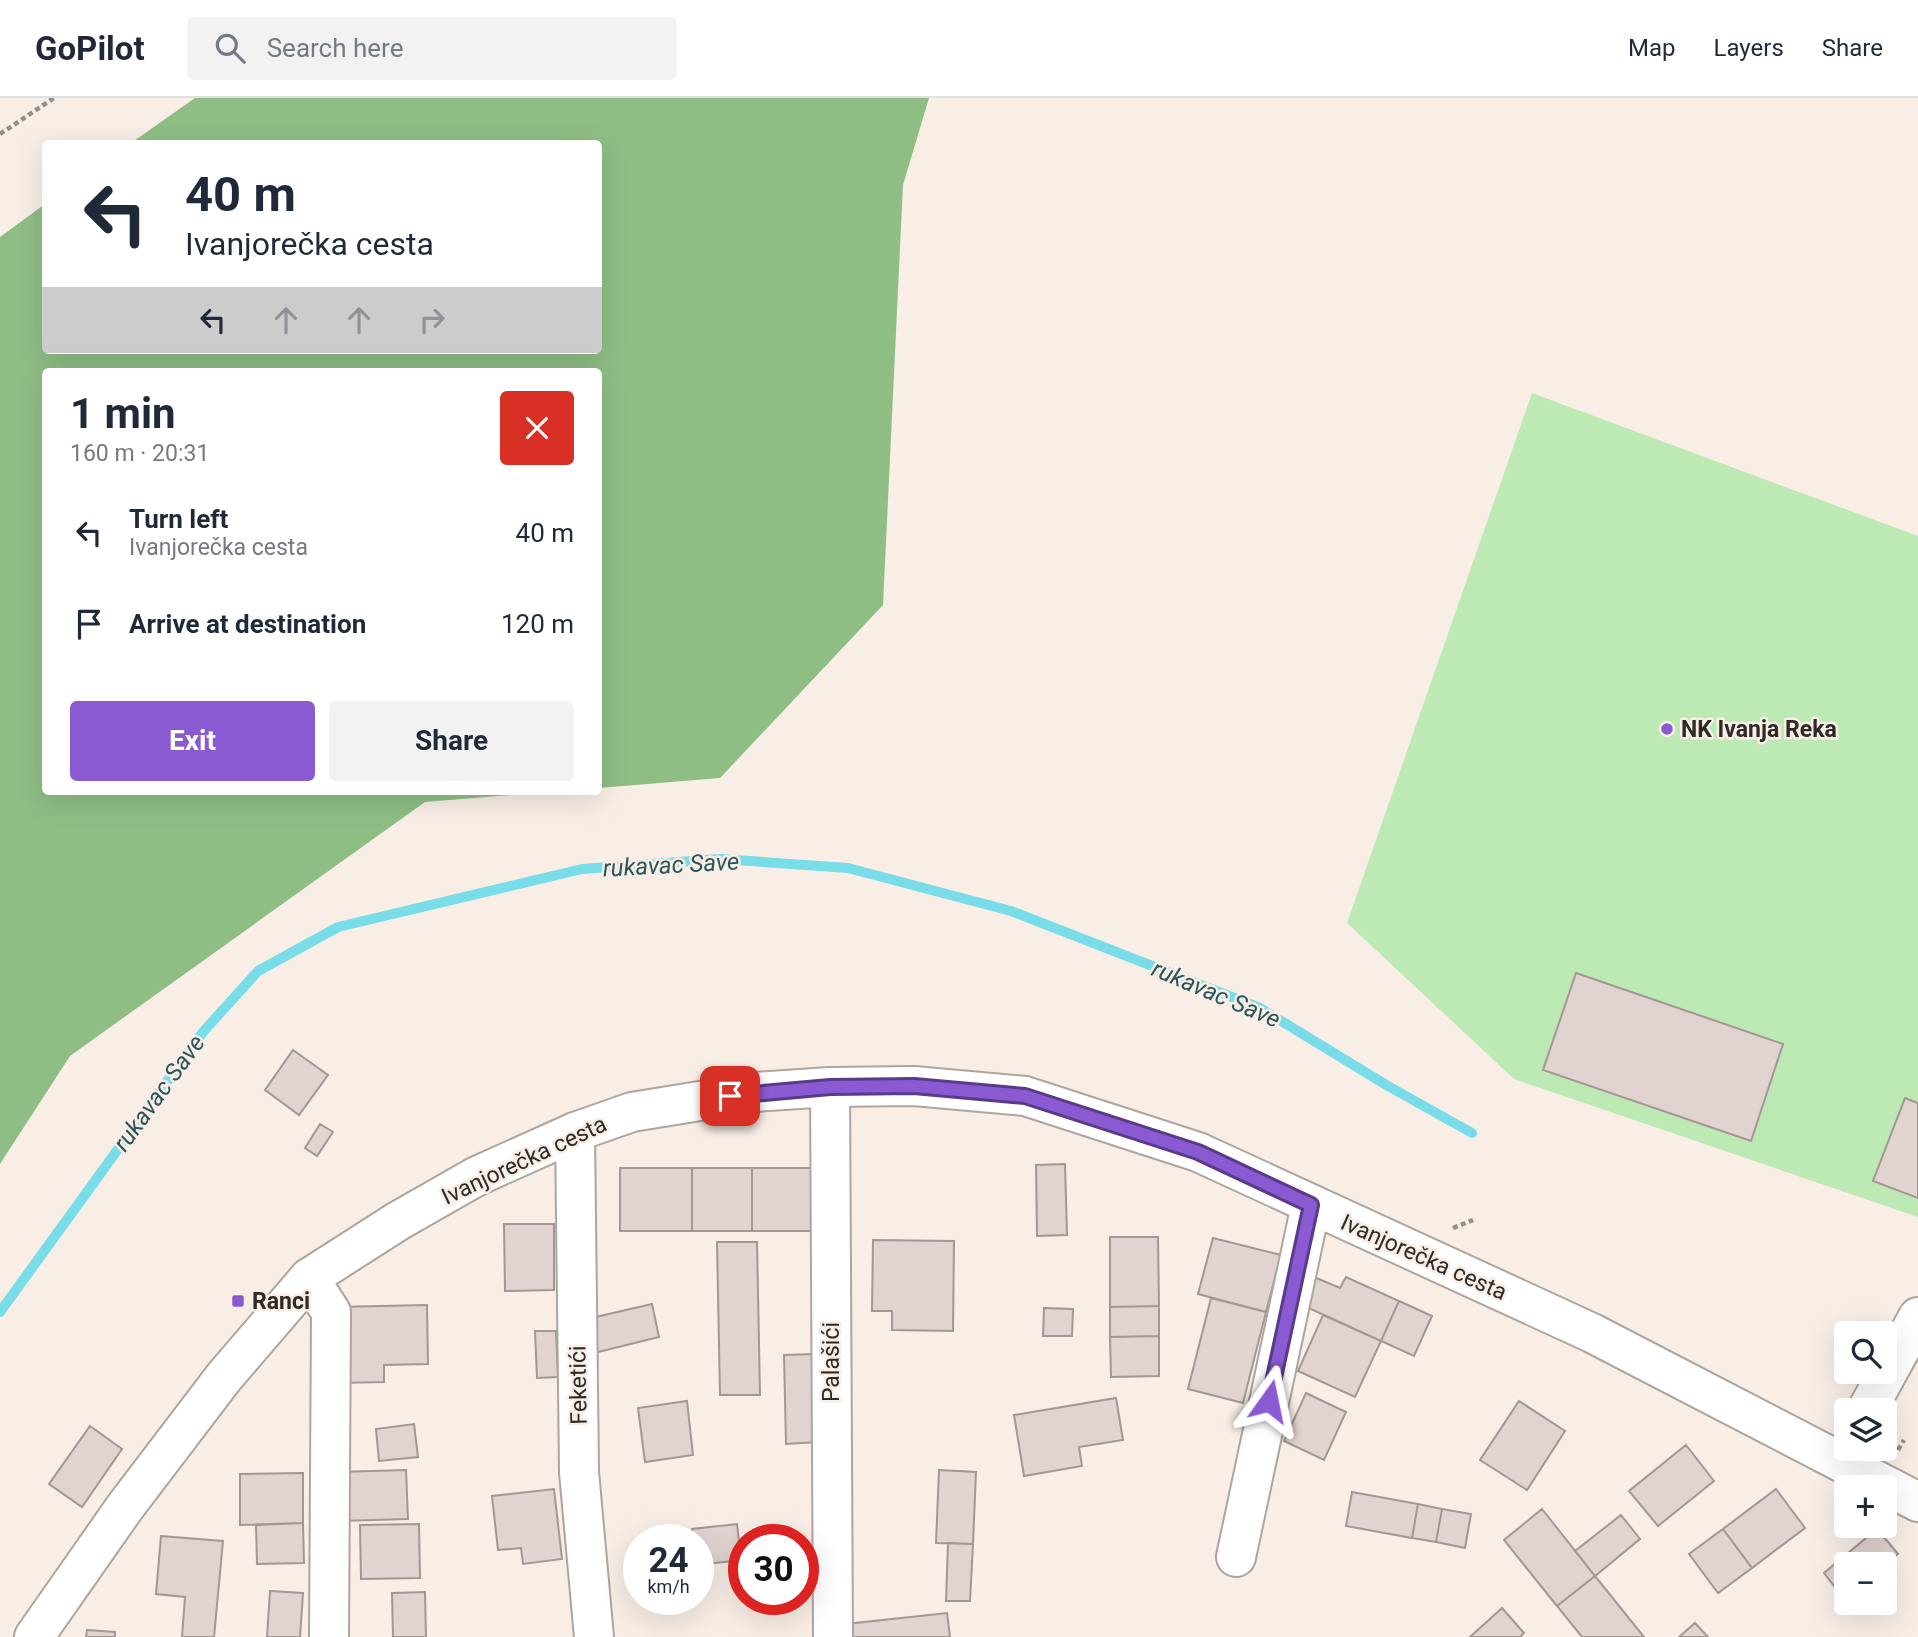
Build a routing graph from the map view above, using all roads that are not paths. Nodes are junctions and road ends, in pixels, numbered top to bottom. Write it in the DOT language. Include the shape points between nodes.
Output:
graph roads {
  1 [pos="830,1087"];
  2 [pos="575,1132"];
  3 [pos="1311,1205"];
  4 [pos="309,1278"];
  5 [pos="1918,1318"];
  6 [pos="1874,1398"];
  7 [pos="1834,1451"];
  8 [pos="1852,1461"];
  9 [pos="1918,1502"];
  10 [pos="1236,1557"];
  11 [pos="34,1637"];
  12 [pos="329,1637"];
  13 [pos="594,1637"];
  14 [pos="833,1637"];
  1 -- 2 [label="main road, Ivanjorečka cesta" via="755,1092 632,1112"];
  1 -- 3 [label="main road, Ivanjorečka cesta" via="914,1086 1025,1096 1198,1152"];
  1 -- 14 [label="main road, Palašići"];
  2 -- 4 [label="main road, Ivanjorečka cesta" via="477,1176"];
  2 -- 13 [label="main road, Feketići" via="579,1472"];
  3 -- 7 [label="main road, Ivanjorečka cesta" via="1592,1333"];
  3 -- 10 [label="main road"];
  4 -- 11 [label="main road, Ivanjorečka cesta" via="199,1409"];
  4 -- 12 [label="main road" via="331,1312"];
  5 -- 6 [label="main road"];
  8 -- 9 [label="main road, Ivanjorečka cesta"];
}
